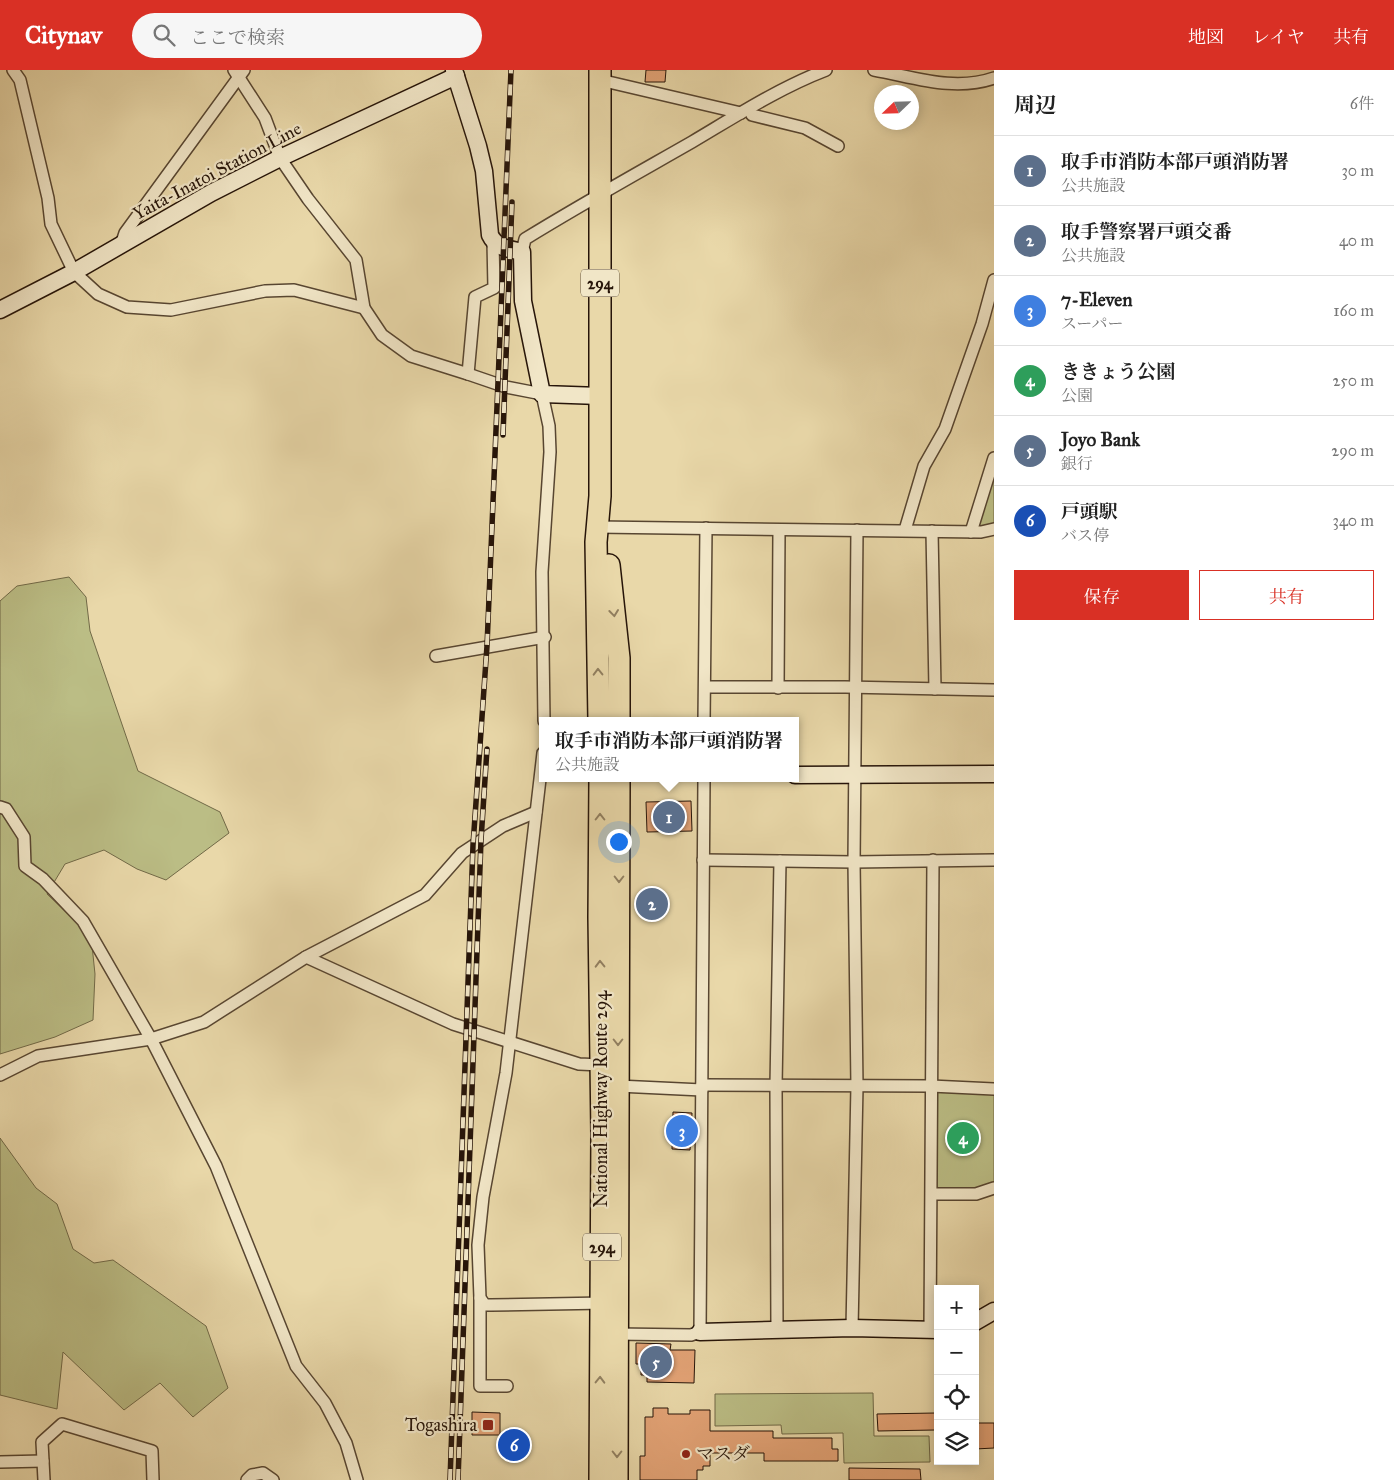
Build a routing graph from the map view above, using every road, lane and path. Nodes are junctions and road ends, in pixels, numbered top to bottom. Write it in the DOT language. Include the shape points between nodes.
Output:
graph roads {
  1 [pos="13,70"];
  2 [pos="826,70"];
  3 [pos="874,70"];
  4 [pos="238,72"];
  5 [pos="455,73"];
  6 [pos="600,75"];
  7 [pos="994,78"];
  8 [pos="747,114"];
  9 [pos="838,146"];
  10 [pos="280,158"];
  11 [pos="599,194"];
  12 [pos="493,242"];
  13 [pos="121,245"];
  14 [pos="522,252"];
  15 [pos="74,272"];
  16 [pos="994,280"];
  17 [pos="364,308"];
  18 [pos="0,310"];
  19 [pos="468,374"];
  20 [pos="542,394"];
  21 [pos="600,396"];
  22 [pos="994,458"];
  23 [pos="601,527"];
  24 [pos="706,528"];
  25 [pos="994,529"];
  26 [pos="857,530"];
  27 [pos="905,530"];
  28 [pos="778,531"];
  29 [pos="932,531"];
  30 [pos="972,532"];
  31 [pos="545,637"];
  32 [pos="436,656"];
  33 [pos="705,687"];
  34 [pos="855,687"];
  35 [pos="778,688"];
  36 [pos="935,689"];
  37 [pos="994,690"];
  38 [pos="544,717"];
  39 [pos="599,717"];
  40 [pos="619,717"];
  41 [pos="704,717"];
  42 [pos="994,774"];
  43 [pos="799,775"];
  44 [pos="855,775"];
  45 [pos="540,782"];
  46 [pos="600,782"];
  47 [pos="620,782"];
  48 [pos="704,782"];
  49 [pos="0,807"];
  50 [pos="536,812"];
  51 [pos="703,860"];
  52 [pos="934,860"];
  53 [pos="994,860"];
  54 [pos="780,861"];
  55 [pos="854,862"];
  56 [pos="306,958"];
  57 [pos="151,1039"];
  58 [pos="510,1042"];
  59 [pos="601,1065"];
  60 [pos="0,1074"];
  61 [pos="618,1086"];
  62 [pos="776,1086"];
  63 [pos="857,1086"];
  64 [pos="931,1086"];
  65 [pos="702,1087"];
  66 [pos="994,1088"];
  67 [pos="994,1188"];
  68 [pos="932,1194"];
  69 [pos="480,1298"];
  70 [pos="609,1303"];
  71 [pos="994,1311"];
  72 [pos="979,1320"];
  73 [pos="852,1328"];
  74 [pos="777,1329"];
  75 [pos="934,1330"];
  76 [pos="700,1332"];
  77 [pos="616,1334"];
  78 [pos="507,1386"];
  79 [pos="42,1461"];
  80 [pos="0,1462"];
  81 [pos="44,1480"];
  82 [pos="153,1480"];
  83 [pos="247,1480"];
  84 [pos="274,1480"];
  85 [pos="357,1480"];
  86 [pos="600,1480"];
  87 [pos="617,1480"];
  1 -- 15 [label="street" via="20,80 48,198 51,224"];
  2 -- 8 [label="street" via="805,78"];
  3 -- 7 [label="street" via="948,84"];
  4 -- 10 [label="street" via="265,118"];
  4 -- 13 [label="street" via="207,122 125,233"];
  5 -- 10 [label="main road, Yaita-Inatoi Station Line"];
  5 -- 12 [label="main road" via="484,172"];
  6 -- 8 [label="street"];
  6 -- 11 [label="highway, 294"];
  8 -- 9 [label="street" via="805,128"];
  8 -- 11 [label="street"];
  10 -- 13 [label="main road, Yaita-Inatoi Station Line"];
  10 -- 17 [label="street" via="356,260"];
  11 -- 14 [label="street" via="525,239"];
  11 -- 21 [label="highway, 294"];
  12 -- 14 [label="main road"];
  12 -- 19 [label="street" via="494,288 475,297"];
  13 -- 15 [label="main road, Yaita-Inatoi Station Line"];
  14 -- 20 [label="main road" via="522,301"];
  15 -- 17 [label="street" via="98,294 127,307 171,310 265,291 294,290"];
  15 -- 18 [label="main road, Yaita-Inatoi Station Line"];
  16 -- 27 [label="street" via="945,429 924,466"];
  17 -- 19 [label="street" via="382,335 411,356"];
  19 -- 20 [label="street" via="506,387"];
  20 -- 21 [label="main road"];
  20 -- 31 [label="street" via="549,426 550,452 542,572"];
  21 -- 23 [label="highway, 294"];
  22 -- 30 [label="street"];
  23 -- 24 [label="street"];
  39 -- 23 [label="highway, 294, one-way"];
  23 -- 40 [label="highway, 294, one-way" via="619,658"];
  24 -- 28 [label="street"];
  24 -- 33 [label="street"];
  25 -- 30 [label="street"];
  26 -- 27 [label="street"];
  26 -- 28 [label="street"];
  26 -- 34 [label="street"];
  27 -- 29 [label="street"];
  28 -- 35 [label="street"];
  29 -- 30 [label="street"];
  29 -- 36 [label="street"];
  31 -- 32 [label="street"];
  31 -- 38 [label="street"];
  33 -- 35 [label="street"];
  33 -- 41 [label="street"];
  34 -- 35 [label="street"];
  34 -- 36 [label="street"];
  34 -- 44 [label="street"];
  36 -- 37 [label="street"];
  42 -- 44 [label="main road"];
  43 -- 44 [label="main road"];
  44 -- 55 [label="street"];
  45 -- 50 [label="street"];
  59 -- 46 [label="highway, National Highway Route 294 / 294, one-way"];
  47 -- 61 [label="highway, National Highway Route 294 / 294, one-way"];
  48 -- 51 [label="street"];
  49 -- 57 [label="street" via="6,809 24,837 25,866 43,879 83,921"];
  50 -- 56 [label="street" via="504,826 462,853 425,895"];
  50 -- 58 [label="street"];
  51 -- 54 [label="street"];
  51 -- 65 [label="street"];
  52 -- 53 [label="street"];
  52 -- 55 [label="street"];
  52 -- 64 [label="street"];
  54 -- 55 [label="street"];
  54 -- 62 [label="street"];
  55 -- 63 [label="street"];
  56 -- 57 [label="street" via="204,1022"];
  56 -- 58 [label="street" via="452,1024"];
  57 -- 60 [label="street" via="38,1056"];
  57 -- 85 [label="street" via="216,1166 296,1366 324,1403 346,1443"];
  58 -- 59 [label="street" via="580,1064"];
  58 -- 69 [label="street" via="483,1197 478,1245"];
  59 -- 70 [label="highway, National Highway Route 294 / 294"];
  61 -- 65 [label="street"];
  61 -- 70 [label="highway, National Highway Route 294 / 294"];
  62 -- 63 [label="street"];
  62 -- 65 [label="street"];
  62 -- 74 [label="street"];
  63 -- 64 [label="street"];
  63 -- 73 [label="street"];
  64 -- 66 [label="street"];
  64 -- 68 [label="street"];
  65 -- 76 [label="street"];
  67 -- 68 [label="street" via="976,1194"];
  68 -- 75 [label="street"];
  69 -- 70 [label="street" via="485,1305"];
  69 -- 78 [label="street" via="480,1386"];
  70 -- 77 [label="highway, National Highway Route 294 / 294"];
  86 -- 70 [label="highway, National Highway Route 294 / 294, one-way"];
  71 -- 72 [label="main road"];
  73 -- 74 [label="main road"];
  73 -- 75 [label="main road"];
  74 -- 76 [label="main road"];
  76 -- 77 [label="street"];
  77 -- 87 [label="highway, National Highway Route 294 / 294, one-way"];
  79 -- 80 [label="street"];
  79 -- 81 [label="street"];
  79 -- 82 [label="street" via="42,1442 62,1424 152,1451"];
  83 -- 84 [label="street" via="252,1475 263,1473"];
}
